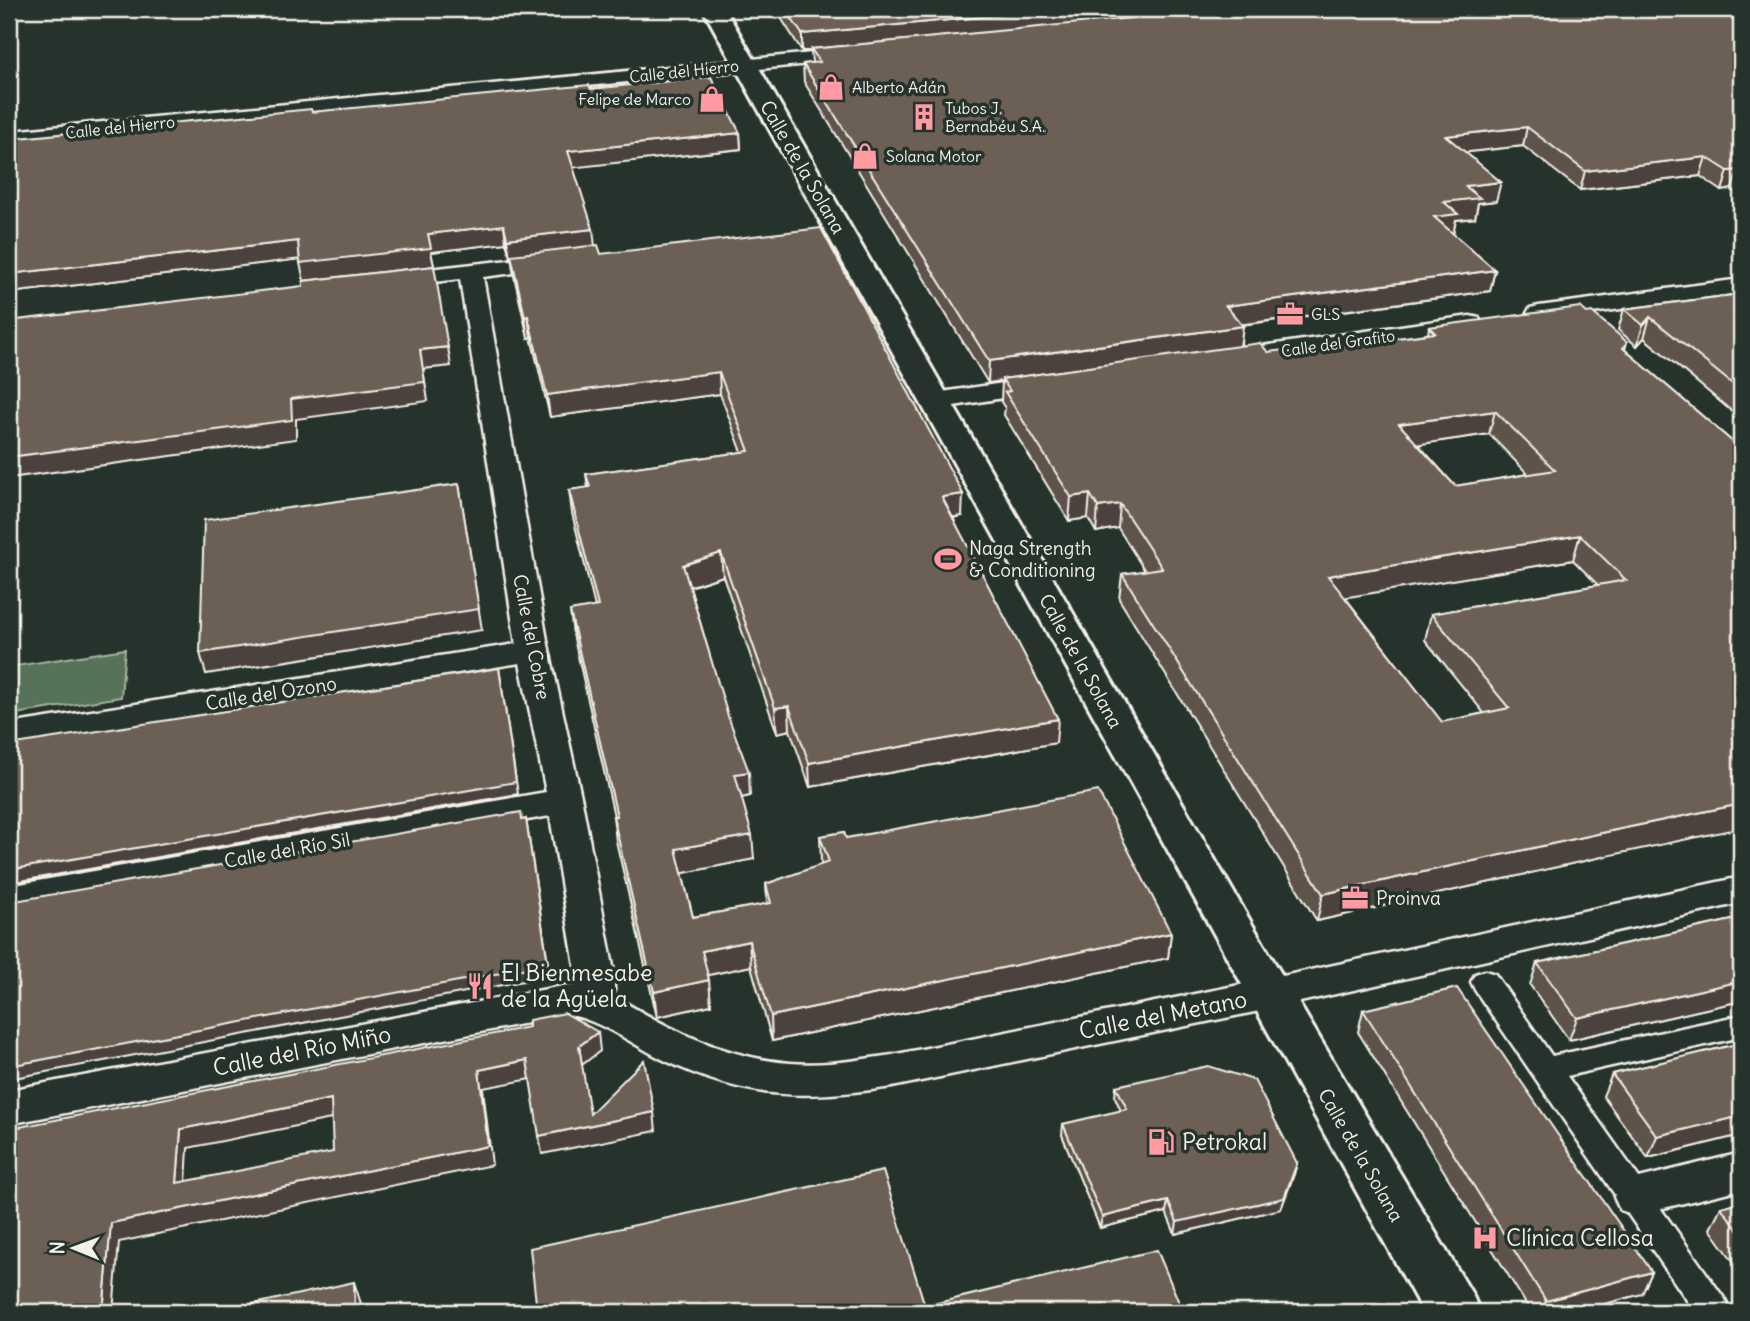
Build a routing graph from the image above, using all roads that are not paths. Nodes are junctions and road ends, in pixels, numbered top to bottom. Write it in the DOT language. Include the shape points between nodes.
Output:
graph roads {
  1 [pos="714,9"];
  2 [pos="874,52"];
  3 [pos="746,65"];
  4 [pos="11,137"];
  5 [pos="578,259"];
  6 [pos="470,271"];
  7 [pos="375,282"];
  8 [pos="1741,286"];
  9 [pos="1573,308"];
  10 [pos="1594,326"];
  11 [pos="1213,361"];
  12 [pos="1064,382"];
  13 [pos="935,401"];
  14 [pos="534,651"];
  15 [pos="9,735"];
  16 [pos="565,801"];
  17 [pos="1741,890"];
  18 [pos="9,899"];
  19 [pos="1485,982"];
  20 [pos="1269,994"];
  21 [pos="595,1003"];
  22 [pos="1741,1026"];
  23 [pos="1546,1069"];
  24 [pos="9,1107"];
  25 [pos="1741,1171"];
  26 [pos="1635,1198"];
  27 [pos="1452,1312"];
  28 [pos="1714,1312"];
  1 -- 3 [label="street, Calle de la Solana"];
  2 -- 3 [label="street, Calle del Hierro"];
  3 -- 4 [label="street, Calle del Hierro"];
  3 -- 13 [label="street, Calle de la Solana" via="824,229"];
  5 -- 6 [label="street"];
  6 -- 7 [label="street"];
  6 -- 14 [label="street, Calle del Cobre"];
  8 -- 9 [label="street, Calle del Grafito"];
  9 -- 10 [label="street"];
  9 -- 11 [label="street, Calle del Grafito"];
  12 -- 13 [label="street"];
  13 -- 20 [label="street, Calle de la Solana"];
  14 -- 15 [label="street, Calle del Ozono"];
  14 -- 16 [label="street, Calle del Cobre"];
  16 -- 18 [label="street, Calle del Río Sil"];
  16 -- 21 [label="street, Calle del Cobre" via="595,972"];
  17 -- 20 [label="street, Calle del Metano"];
  19 -- 23 [label="street"];
  20 -- 21 [label="street, Calle del Metano" via="892,1070 802,1080 744,1073 685,1052"];
  20 -- 27 [label="street, Calle de la Solana"];
  21 -- 24 [label="street, Calle del Río Miño" via="568,1000 537,1005"];
  22 -- 23 [label="street"];
  23 -- 26 [label="street"];
  25 -- 26 [label="street"];
  26 -- 28 [label="street"];
}
